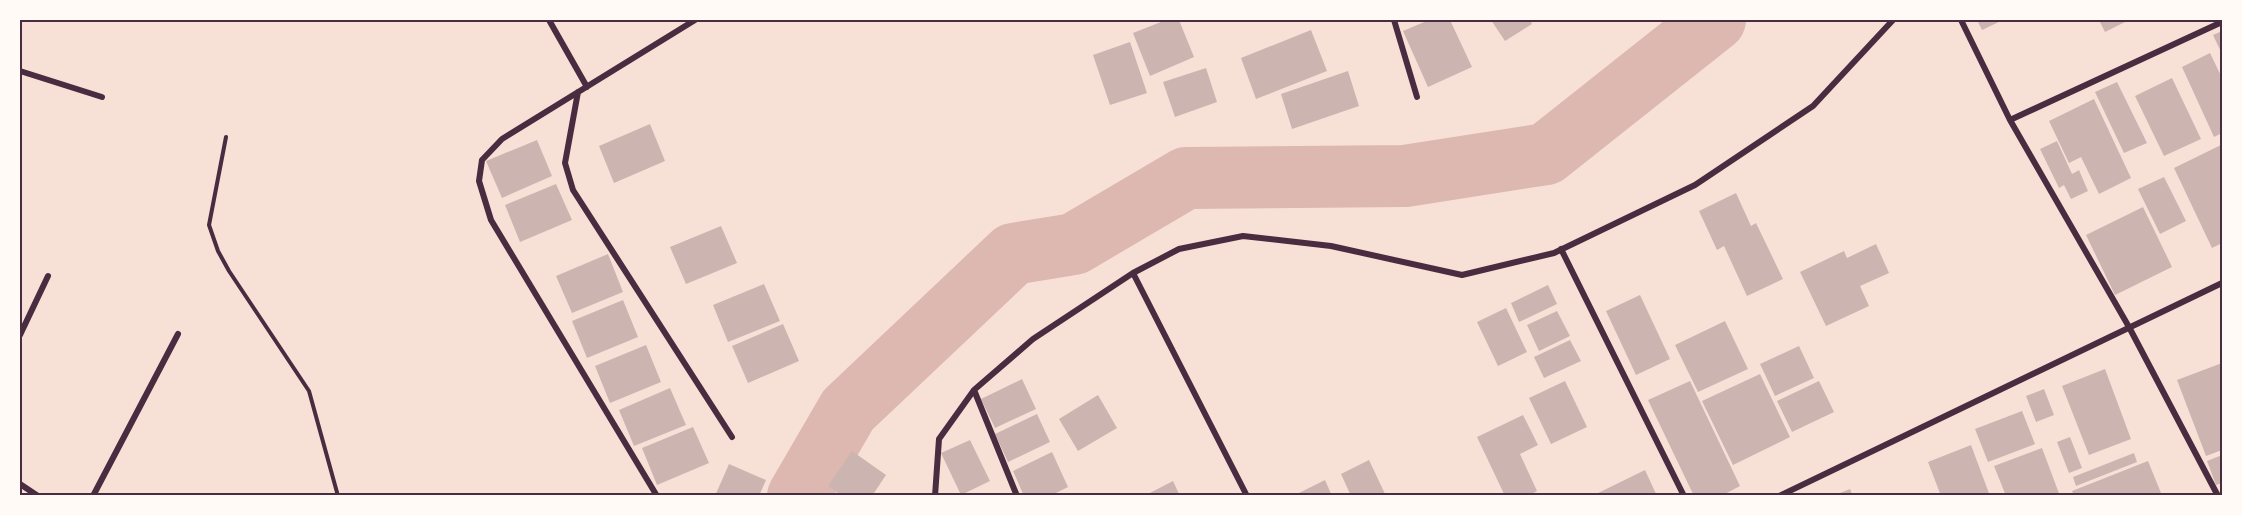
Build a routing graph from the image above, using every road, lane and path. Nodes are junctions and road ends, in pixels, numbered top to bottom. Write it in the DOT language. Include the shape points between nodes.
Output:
graph roads {
  1 [pos="549,20"];
  2 [pos="696,20"];
  3 [pos="1394,20"];
  4 [pos="1893,20"];
  5 [pos="1961,20"];
  6 [pos="2223,22"];
  7 [pos="20,71"];
  8 [pos="587,87"];
  9 [pos="578,92"];
  10 [pos="102,96"];
  11 [pos="1417,98"];
  12 [pos="2010,120"];
  13 [pos="226,137"];
  14 [pos="1562,249"];
  15 [pos="1133,273"];
  16 [pos="48,276"];
  17 [pos="2223,283"];
  18 [pos="2129,327"];
  19 [pos="178,334"];
  20 [pos="20,335"];
  21 [pos="974,390"];
  22 [pos="732,437"];
  23 [pos="20,484"];
  24 [pos="38,495"];
  25 [pos="93,495"];
  26 [pos="338,495"];
  27 [pos="657,495"];
  28 [pos="935,495"];
  29 [pos="1017,495"];
  30 [pos="1247,495"];
  31 [pos="1684,495"];
  32 [pos="1779,495"];
  33 [pos="2218,495"];
  1 -- 8 [label="street"];
  2 -- 8 [label="street"];
  3 -- 11 [label="street"];
  4 -- 14 [label="street" via="1813,106 1695,185"];
  5 -- 12 [label="street"];
  6 -- 12 [label="street"];
  7 -- 10 [label="street"];
  8 -- 9 [label="street"];
  9 -- 22 [label="street" via="565,163 573,190"];
  9 -- 27 [label="street" via="502,139 482,160 479,181 491,220"];
  12 -- 18 [label="street"];
  13 -- 26 [label="path" via="209,225 229,271 309,391"];
  14 -- 15 [label="street" via="1462,275 1331,246 1243,236 1179,249"];
  14 -- 31 [label="street"];
  15 -- 21 [label="street" via="1033,339"];
  15 -- 30 [label="street"];
  16 -- 20 [label="street"];
  17 -- 18 [label="street"];
  18 -- 32 [label="street"];
  18 -- 33 [label="street"];
  19 -- 25 [label="street"];
  21 -- 28 [label="street" via="939,439"];
  21 -- 29 [label="street"];
  23 -- 24 [label="street"];
}
